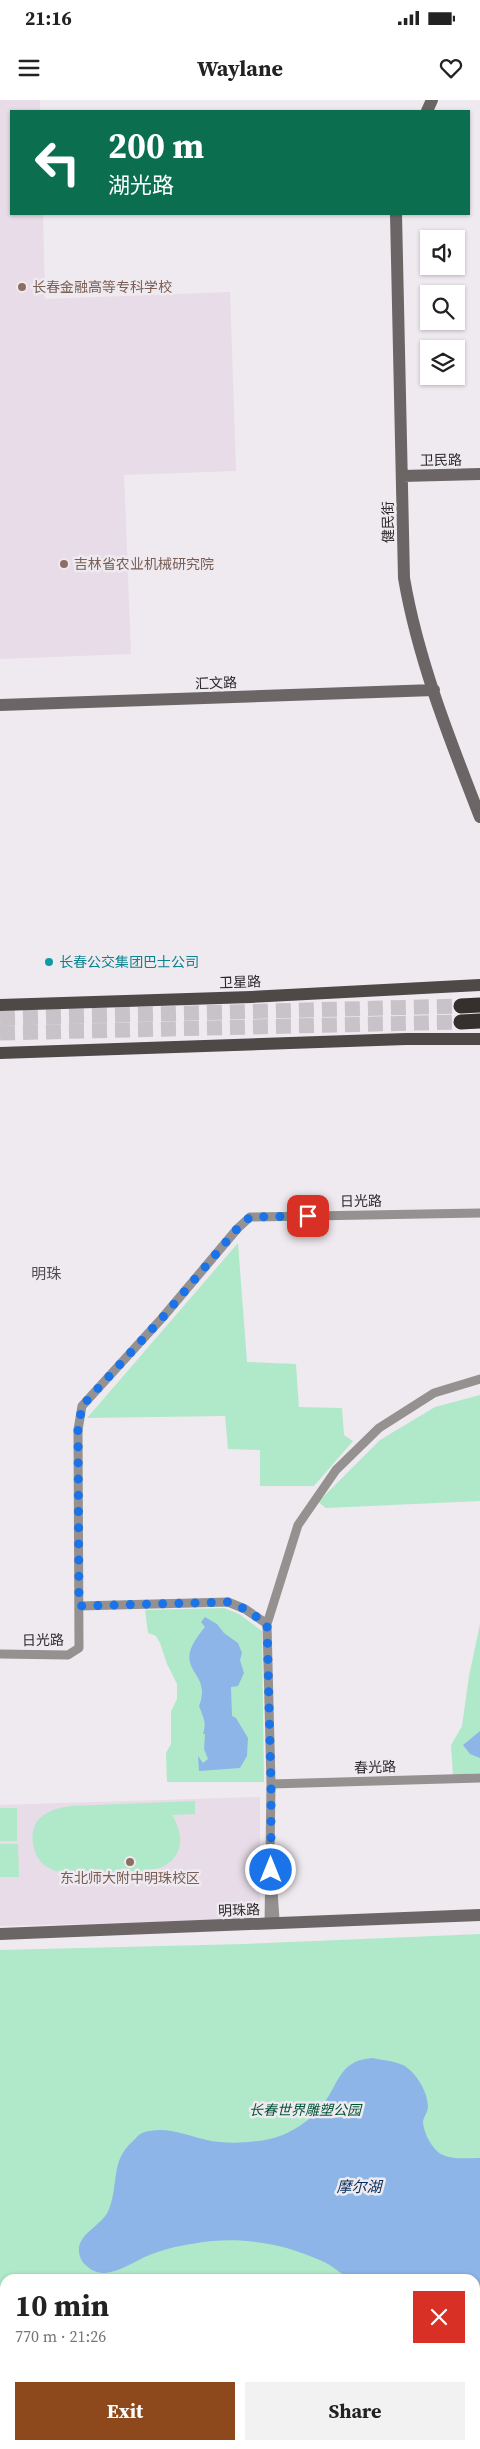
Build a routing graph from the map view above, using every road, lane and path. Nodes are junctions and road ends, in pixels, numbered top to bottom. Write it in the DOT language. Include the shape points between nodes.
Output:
graph roads {
  1 [pos="396,215"];
  2 [pos="480,474"];
  3 [pos="402,476"];
  4 [pos="434,690"];
  5 [pos="0,705"];
  6 [pos="480,817"];
  7 [pos="480,984"];
  8 [pos="0,1005"];
  9 [pos="480,1005"];
  10 [pos="461,1006"];
  11 [pos="480,1021"];
  12 [pos="461,1022"];
  13 [pos="480,1039"];
  14 [pos="0,1053"];
  15 [pos="480,1213"];
  16 [pos="480,1379"];
  17 [pos="79,1606"];
  18 [pos="267,1624"];
  19 [pos="0,1654"];
  20 [pos="480,1778"];
  21 [pos="271,1784"];
  22 [pos="480,1915"];
  23 [pos="272,1924"];
  24 [pos="0,1934"];
  1 -- 3 [label="street, 健民街"];
  2 -- 3 [label="street, 卫民路"];
  3 -- 4 [label="street, 健民街" via="404,578"];
  4 -- 5 [label="street, 汇文路"];
  4 -- 6 [label="street, 健民街"];
  7 -- 8 [label="main road, 卫星路" via="280,996"];
  9 -- 10 [label="highway"];
  11 -- 12 [label="highway"];
  13 -- 14 [label="main road"];
  15 -- 17 [label="street, 日光路" via="250,1217 237,1229 82,1406 78,1430"];
  16 -- 18 [label="street" via="434,1393 379,1428 336,1470 298,1525"];
  17 -- 18 [label="street" via="228,1602"];
  17 -- 19 [label="street, 日光路" via="79,1648 68,1655"];
  18 -- 21 [label="street"];
  20 -- 21 [label="street, 春光路"];
  21 -- 23 [label="street" via="268,1889"];
  22 -- 23 [label="street, 明珠路"];
  23 -- 24 [label="street, 明珠路"];
}
